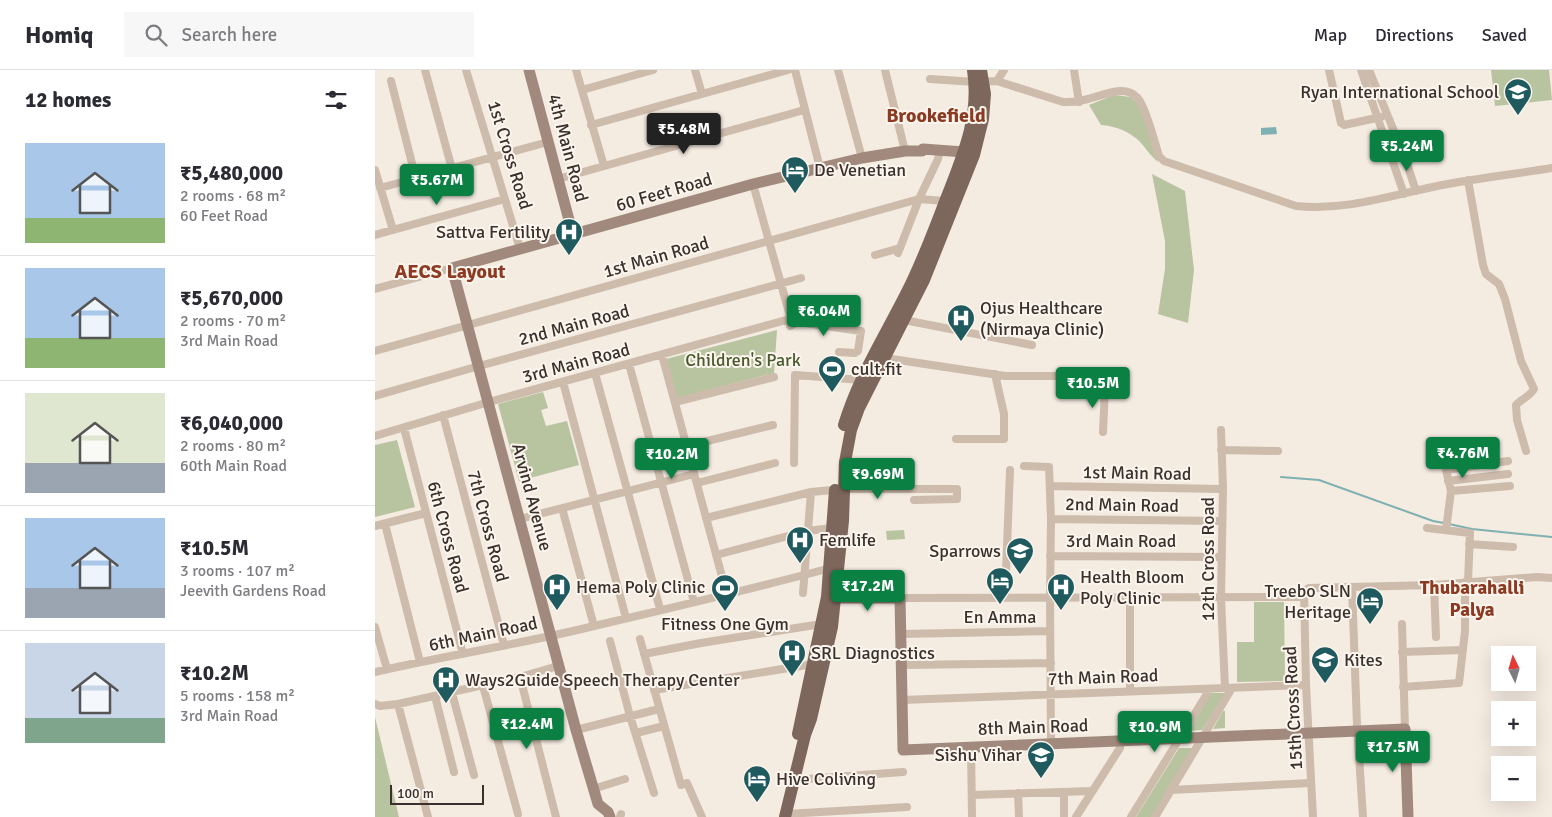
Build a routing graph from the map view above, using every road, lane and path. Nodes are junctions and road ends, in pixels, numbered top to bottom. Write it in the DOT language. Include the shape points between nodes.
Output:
graph roads {
  1 [pos="425,70"];
  2 [pos="466,70"];
  3 [pos="529,70"];
  4 [pos="576,70"];
  5 [pos="653,70"];
  6 [pos="695,70"];
  7 [pos="787,70"];
  8 [pos="795,70"];
  9 [pos="838,70"];
  10 [pos="885,70"];
  11 [pos="1004,70"];
  12 [pos="1074,70"];
  13 [pos="1329,70"];
  14 [pos="1361,70"];
  15 [pos="1369,70"];
  16 [pos="982,77"];
  17 [pos="930,79"];
  18 [pos="391,81"];
  19 [pos="582,90"];
  20 [pos="702,94"];
  21 [pos="1079,102"];
  22 [pos="804,110"];
  23 [pos="1386,114"];
  24 [pos="1377,118"];
  25 [pos="591,125"];
  26 [pos="548,142"];
  27 [pos="905,151"];
  28 [pos="940,152"];
  29 [pos="964,154"];
  30 [pos="492,157"];
  31 [pos="863,158"];
  32 [pos="603,166"];
  33 [pos="820,168"];
  34 [pos="1552,168"];
  35 [pos="452,169"];
  36 [pos="375,170"];
  37 [pos="416,179"];
  38 [pos="558,179"];
  39 [pos="1468,180"];
  40 [pos="753,184"];
  41 [pos="380,188"];
  42 [pos="1416,191"];
  43 [pos="1404,194"];
  44 [pos="505,199"];
  45 [pos="919,199"];
  46 [pos="945,201"];
  47 [pos="393,230"];
  48 [pos="375,235"];
  49 [pos="573,235"];
  50 [pos="770,241"];
  51 [pos="520,249"];
  52 [pos="875,255"];
  53 [pos="452,268"];
  54 [pos="801,278"];
  55 [pos="782,285"];
  56 [pos="375,289"];
  57 [pos="904,320"];
  58 [pos="788,324"];
  59 [pos="468,325"];
  60 [pos="1032,345"];
  61 [pos="859,349"];
  62 [pos="375,351"];
  63 [pos="839,352"];
  64 [pos="662,355"];
  65 [pos="881,356"];
  66 [pos="629,364"];
  67 [pos="479,366"];
  68 [pos="595,373"];
  69 [pos="995,374"];
  70 [pos="774,377"];
  71 [pos="862,380"];
  72 [pos="563,382"];
  73 [pos="375,396"];
  74 [pos="489,402"];
  75 [pos="675,402"];
  76 [pos="443,415"];
  77 [pos="773,425"];
  78 [pos="404,428"];
  79 [pos="1221,430"];
  80 [pos="1103,432"];
  81 [pos="375,436"];
  82 [pos="956,439"];
  83 [pos="687,446"];
  84 [pos="1223,450"];
  85 [pos="1278,451"];
  86 [pos="1526,451"];
  87 [pos="1508,461"];
  88 [pos="775,463"];
  89 [pos="794,463"];
  90 [pos="1024,466"];
  91 [pos="1010,470"];
  92 [pos="694,474"];
  93 [pos="1508,474"];
  94 [pos="1448,481"];
  95 [pos="661,483"];
  96 [pos="697,483"];
  97 [pos="1050,486"];
  98 [pos="1510,486"];
  99 [pos="1223,489"];
  100 [pos="839,490"];
  101 [pos="627,492"];
  102 [pos="811,492"];
  103 [pos="1451,492"];
  104 [pos="594,500"];
  105 [pos="914,500"];
  106 [pos="562,508"];
  107 [pos="426,513"];
  108 [pos="706,518"];
  109 [pos="520,519"];
  110 [pos="1051,519"];
  111 [pos="1222,521"];
  112 [pos="385,524"];
  113 [pos="375,526"];
  114 [pos="1447,526"];
  115 [pos="833,528"];
  116 [pos="1427,528"];
  117 [pos="807,531"];
  118 [pos="1469,544"];
  119 [pos="1513,547"];
  120 [pos="716,555"];
  121 [pos="1050,556"];
  122 [pos="1222,557"];
  123 [pos="829,570"];
  124 [pos="804,575"];
  125 [pos="1552,578"];
  126 [pos="1467,582"];
  127 [pos="1435,585"];
  128 [pos="1352,587"];
  129 [pos="803,593"];
  130 [pos="727,595"];
  131 [pos="1303,597"];
  132 [pos="836,598"];
  133 [pos="901,598"];
  134 [pos="1005,598"];
  135 [pos="1050,598"];
  136 [pos="1130,598"];
  137 [pos="1221,598"];
  138 [pos="693,602"];
  139 [pos="660,610"];
  140 [pos="626,618"];
  141 [pos="1402,624"];
  142 [pos="822,625"];
  143 [pos="594,626"];
  144 [pos="375,627"];
  145 [pos="1050,632"];
  146 [pos="901,634"];
  147 [pos="376,636"];
  148 [pos="550,636"];
  149 [pos="1435,637"];
  150 [pos="640,639"];
  151 [pos="610,641"];
  152 [pos="504,645"];
  153 [pos="1463,650"];
  154 [pos="1402,652"];
  155 [pos="463,654"];
  156 [pos="644,654"];
  157 [pos="420,662"];
  158 [pos="1051,663"];
  159 [pos="902,665"];
  160 [pos="558,666"];
  161 [pos="813,666"];
  162 [pos="387,669"];
  163 [pos="375,672"];
  164 [pos="520,677"];
  165 [pos="1306,685"];
  166 [pos="483,686"];
  167 [pos="1403,687"];
  168 [pos="1229,688"];
  169 [pos="1210,689"];
  170 [pos="654,690"];
  171 [pos="1130,692"];
  172 [pos="452,693"];
  173 [pos="1051,694"];
  174 [pos="435,696"];
  175 [pos="902,700"];
  176 [pos="398,704"];
  177 [pos="377,705"];
  178 [pos="659,709"];
  179 [pos="630,716"];
  180 [pos="664,726"];
  181 [pos="1405,729"];
  182 [pos="576,730"];
  183 [pos="1357,731"];
  184 [pos="636,733"];
  185 [pos="1309,733"];
  186 [pos="1203,737"];
  187 [pos="1179,738"];
  188 [pos="1120,741"];
  189 [pos="1051,744"];
  190 [pos="971,747"];
  191 [pos="454,772"];
  192 [pos="903,772"];
  193 [pos="474,775"];
  194 [pos="625,779"];
  195 [pos="794,780"];
  196 [pos="1311,783"];
  197 [pos="593,789"];
  198 [pos="1171,790"];
  199 [pos="1092,791"];
  200 [pos="1064,792"];
  201 [pos="654,793"];
  202 [pos="1018,794"];
  203 [pos="972,795"];
  204 [pos="907,807"];
  205 [pos="518,814"];
  206 [pos="783,816"];
  207 [pos="428,817"];
  208 [pos="556,817"];
  209 [pos="610,817"];
  210 [pos="702,817"];
  211 [pos="972,817"];
  212 [pos="1019,817"];
  213 [pos="1064,817"];
  214 [pos="1076,817"];
  215 [pos="1131,817"];
  216 [pos="1155,817"];
  217 [pos="1313,817"];
  218 [pos="1363,817"];
  219 [pos="1408,817"];
  1 -- 35 [label="street"];
  2 -- 30 [label="street, 1st Cross Road"];
  3 -- 26 [label="street, 4th Main Road"];
  4 -- 19 [label="street"];
  5 -- 19 [label="street"];
  6 -- 20 [label="street"];
  7 -- 20 [label="street"];
  8 -- 22 [label="street"];
  9 -- 31 [label="street"];
  10 -- 27 [label="street"];
  11 -- 16 [label="street"];
  12 -- 21 [label="street"];
  13 -- 24 [label="street" via="1341,123"];
  14 -- 24 [label="street"];
  15 -- 23 [label="street"];
  16 -- 17 [label="street"];
  16 -- 21 [label="street" via="1063,102"];
  16 -- 29 [label="main road"];
  16 -- 57 [label="main road" via="985,94 983,119 974,154 925,280"];
  18 -- 37 [label="street"];
  19 -- 25 [label="street"];
  20 -- 25 [label="street"];
  21 -- 43 [label="street" via="1114,92 1130,92 1143,104 1159,156 1164,161 1286,204 1309,207"];
  22 -- 32 [label="street"];
  22 -- 33 [label="street"];
  23 -- 24 [label="street"];
  23 -- 42 [label="street"];
  24 -- 43 [label="street"];
  25 -- 32 [label="street"];
  26 -- 30 [label="street"];
  26 -- 38 [label="street, 4th Main Road"];
  27 -- 28 [label="street, 60 Feet Road"];
  27 -- 31 [label="street, 60 Feet Road"];
  28 -- 29 [label="street, 60 Feet Road"];
  28 -- 45 [label="street"];
  29 -- 46 [label="main road"];
  30 -- 35 [label="street"];
  30 -- 44 [label="street, 1st Cross Road"];
  31 -- 33 [label="street, 60 Feet Road"];
  32 -- 38 [label="street"];
  33 -- 40 [label="street, 60 Feet Road"];
  34 -- 39 [label="street"];
  35 -- 37 [label="street"];
  36 -- 41 [label="street"];
  37 -- 41 [label="street"];
  38 -- 49 [label="street, 4th Main Road"];
  39 -- 42 [label="street"];
  39 -- 86 [label="street" via="1483,265 1486,274 1499,284 1521,361 1534,389 1517,405 1517,420"];
  40 -- 49 [label="street, 60 Feet Road"];
  40 -- 50 [label="street"];
  41 -- 47 [label="street"];
  42 -- 43 [label="street"];
  44 -- 47 [label="street"];
  44 -- 51 [label="street, 1st Cross Road"];
  45 -- 46 [label="street, 1st Main Road"];
  45 -- 50 [label="street, 1st Main Road"];
  45 -- 52 [label="street" via="899,250"];
  46 -- 65 [label="main road"];
  47 -- 48 [label="street"];
  49 -- 51 [label="street, 60 Feet Road"];
  50 -- 55 [label="street"];
  50 -- 59 [label="street, 1st Main Road"];
  51 -- 53 [label="street, 60 Feet Road"];
  53 -- 56 [label="street, 60 Feet Road"];
  53 -- 59 [label="street, Arvind Avenue"];
  54 -- 55 [label="street, 2nd Main Road"];
  55 -- 58 [label="street" via="790,316"];
  55 -- 67 [label="street, 2nd Main Road"];
  57 -- 60 [label="street"];
  57 -- 65 [label="main road"];
  58 -- 61 [label="street, 3rd Main Road" via="798,322 861,331"];
  58 -- 64 [label="street, 3rd Main Road"];
  59 -- 62 [label="street, 1st Main Road"];
  59 -- 67 [label="street, Arvind Avenue"];
  61 -- 63 [label="street" via="855,353"];
  61 -- 65 [label="street"];
  64 -- 66 [label="street, 3rd Main Road"];
  64 -- 75 [label="street"];
  65 -- 69 [label="street"];
  65 -- 71 [label="main road"];
  65 -- 100 [label="main road" via="851,430"];
  66 -- 68 [label="street, 3rd Main Road"];
  66 -- 95 [label="street"];
  67 -- 73 [label="street, 2nd Main Road"];
  67 -- 74 [label="street, Arvind Avenue"];
  68 -- 72 [label="street, 3rd Main Road"];
  68 -- 101 [label="street"];
  69 -- 80 [label="street" via="1065,376 1105,387"];
  69 -- 82 [label="street" via="1004,414 1004,438"];
  70 -- 75 [label="street"];
  71 -- 89 [label="street" via="795,375"];
  71 -- 100 [label="main road" via="843,431 838,460"];
  72 -- 74 [label="street, 3rd Main Road"];
  72 -- 104 [label="street"];
  74 -- 76 [label="street, 3rd Main Road"];
  74 -- 109 [label="street, Arvind Avenue"];
  75 -- 83 [label="street"];
  76 -- 78 [label="street, 3rd Main Road"];
  76 -- 152 [label="street, 7th Cross Road"];
  77 -- 83 [label="street"];
  78 -- 81 [label="street, 3rd Main Road"];
  78 -- 107 [label="street, 6th Cross Road"];
  79 -- 84 [label="street, 12th Cross Road"];
  83 -- 92 [label="street"];
  84 -- 85 [label="street"];
  84 -- 99 [label="street, 12th Cross Road"];
  87 -- 94 [label="street" via="1446,470"];
  88 -- 96 [label="street"];
  90 -- 97 [label="street" via="1049,467"];
  91 -- 134 [label="street"];
  92 -- 95 [label="street"];
  92 -- 96 [label="street"];
  93 -- 94 [label="street"];
  94 -- 103 [label="street"];
  95 -- 101 [label="street"];
  95 -- 138 [label="street"];
  96 -- 108 [label="street"];
  97 -- 99 [label="street, 1st Main Road"];
  97 -- 110 [label="street"];
  98 -- 103 [label="street"];
  99 -- 111 [label="street, 12th Cross Road"];
  100 -- 102 [label="street"];
  100 -- 105 [label="street" via="957,489 957,499"];
  100 -- 115 [label="main road"];
  100 -- 132 [label="main road" via="843,521"];
  101 -- 104 [label="street"];
  101 -- 139 [label="street"];
  102 -- 108 [label="street"];
  102 -- 117 [label="street"];
  103 -- 114 [label="street"];
  104 -- 106 [label="street"];
  104 -- 140 [label="street"];
  106 -- 109 [label="street"];
  106 -- 143 [label="street"];
  107 -- 112 [label="street"];
  107 -- 155 [label="street, 6th Cross Road"];
  108 -- 120 [label="street"];
  109 -- 148 [label="street, Arvind Avenue"];
  110 -- 111 [label="street, 2nd Main Road"];
  110 -- 121 [label="street"];
  111 -- 122 [label="street, 12th Cross Road"];
  112 -- 113 [label="street"];
  112 -- 157 [label="street"];
  114 -- 116 [label="street"];
  114 -- 118 [label="street" via="1469,533"];
  115 -- 117 [label="street"];
  115 -- 123 [label="main road"];
  117 -- 120 [label="street"];
  117 -- 124 [label="street"];
  118 -- 119 [label="street"];
  118 -- 126 [label="street"];
  120 -- 130 [label="street"];
  121 -- 122 [label="street, 3rd Main Road"];
  121 -- 135 [label="street"];
  122 -- 137 [label="street, 12th Cross Road"];
  123 -- 124 [label="street, 6th Main Road"];
  123 -- 142 [label="main road"];
  124 -- 129 [label="street"];
  124 -- 130 [label="street, 6th Main Road"];
  125 -- 126 [label="street"];
  126 -- 127 [label="street"];
  126 -- 153 [label="street"];
  127 -- 128 [label="street"];
  127 -- 149 [label="street"];
  128 -- 131 [label="street" via="1309,588"];
  128 -- 183 [label="street"];
  130 -- 138 [label="street, 6th Main Road"];
  131 -- 137 [label="street"];
  131 -- 165 [label="street, 15th Cross Road"];
  132 -- 133 [label="street"];
  132 -- 195 [label="main road" via="823,670"];
  133 -- 134 [label="street"];
  133 -- 146 [label="street"];
  134 -- 135 [label="street"];
  135 -- 136 [label="street"];
  135 -- 145 [label="street"];
  136 -- 137 [label="street"];
  136 -- 171 [label="street"];
  137 -- 168 [label="street, 12th Cross Road"];
  138 -- 139 [label="street, 6th Main Road"];
  139 -- 140 [label="street, 6th Main Road"];
  140 -- 143 [label="street, 6th Main Road"];
  141 -- 154 [label="street"];
  142 -- 156 [label="street"];
  142 -- 161 [label="main road"];
  143 -- 148 [label="street, 6th Main Road"];
  144 -- 147 [label="street"];
  145 -- 146 [label="street"];
  145 -- 158 [label="street"];
  146 -- 159 [label="street"];
  147 -- 162 [label="street"];
  148 -- 152 [label="street, 6th Main Road"];
  148 -- 160 [label="street, Arvind Avenue"];
  150 -- 156 [label="street"];
  151 -- 179 [label="street"];
  152 -- 155 [label="street, 6th Main Road"];
  153 -- 154 [label="street"];
  153 -- 167 [label="street" via="1459,683"];
  154 -- 167 [label="street"];
  155 -- 157 [label="street, 6th Main Road"];
  156 -- 170 [label="street"];
  157 -- 162 [label="street, 6th Main Road"];
  158 -- 159 [label="street"];
  158 -- 173 [label="street"];
  159 -- 175 [label="street"];
  160 -- 164 [label="street"];
  160 -- 182 [label="street, Arvind Avenue"];
  161 -- 170 [label="street"];
  161 -- 206 [label="main road"];
  162 -- 163 [label="street, 6th Main Road"];
  164 -- 166 [label="street"];
  164 -- 208 [label="street"];
  165 -- 168 [label="street, 7th Main Road"];
  165 -- 185 [label="street, 15th Cross Road"];
  166 -- 172 [label="street"];
  166 -- 205 [label="street"];
  167 -- 181 [label="street"];
  168 -- 169 [label="street, 7th Main Road"];
  168 -- 186 [label="street"];
  169 -- 171 [label="street, 7th Main Road"];
  169 -- 187 [label="street"];
  170 -- 178 [label="street"];
  171 -- 173 [label="street, 7th Main Road"];
  172 -- 174 [label="street"];
  172 -- 193 [label="street"];
  173 -- 175 [label="street, 7th Main Road"];
  173 -- 189 [label="street"];
  174 -- 176 [label="street"];
  174 -- 191 [label="street"];
  175 -- 190 [label="street, 8th Main Road" via="903,750"];
  176 -- 177 [label="street"];
  176 -- 207 [label="street"];
  178 -- 179 [label="street"];
  178 -- 180 [label="street"];
  179 -- 182 [label="street"];
  179 -- 184 [label="street"];
  180 -- 184 [label="street"];
  180 -- 210 [label="street" via="681,784 687,783"];
  181 -- 183 [label="street, 8th Main Road"];
  181 -- 219 [label="street"];
  182 -- 197 [label="street, Arvind Avenue"];
  183 -- 185 [label="street, 8th Main Road"];
  183 -- 218 [label="street"];
  184 -- 201 [label="street"];
  185 -- 186 [label="street, 8th Main Road"];
  185 -- 196 [label="street, 15th Cross Road"];
  186 -- 187 [label="street, 8th Main Road"];
  186 -- 198 [label="street"];
  187 -- 188 [label="street, 8th Main Road"];
  187 -- 215 [label="street"];
  188 -- 189 [label="street, 8th Main Road"];
  188 -- 199 [label="street" via="1120,748"];
  189 -- 190 [label="street, 8th Main Road"];
  190 -- 203 [label="street"];
  192 -- 195 [label="street"];
  194 -- 197 [label="street"];
  195 -- 206 [label="main road"];
  196 -- 198 [label="street"];
  196 -- 217 [label="street, 15th Cross Road"];
  197 -- 209 [label="street, Arvind Avenue" via="598,804"];
  198 -- 216 [label="street"];
  199 -- 200 [label="street"];
  199 -- 214 [label="street"];
  200 -- 202 [label="street"];
  200 -- 213 [label="street"];
  202 -- 203 [label="street"];
  202 -- 212 [label="street"];
  203 -- 211 [label="street"];
  204 -- 206 [label="street"];
}
